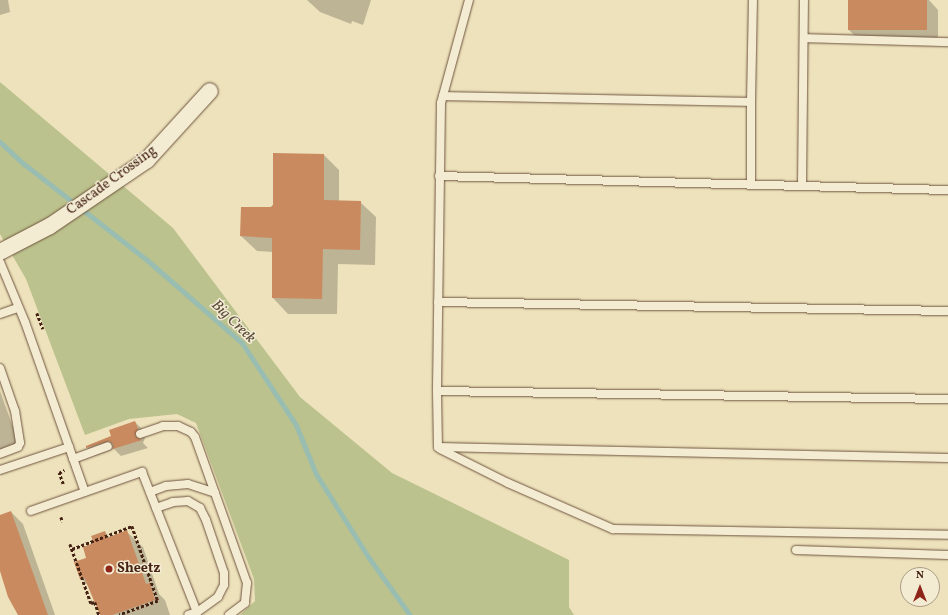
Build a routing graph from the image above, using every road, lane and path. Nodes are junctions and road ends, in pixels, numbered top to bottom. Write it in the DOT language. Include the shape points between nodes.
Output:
graph roads {
  1 [pos="469,0"];
  2 [pos="753,0"];
  3 [pos="804,0"];
  4 [pos="804,38"];
  5 [pos="948,42"];
  6 [pos="210,91"];
  7 [pos="443,96"];
  8 [pos="751,102"];
  9 [pos="439,176"];
  10 [pos="751,184"];
  11 [pos="802,186"];
  12 [pos="948,190"];
  13 [pos="0,252"];
  14 [pos="0,262"];
  15 [pos="438,302"];
  16 [pos="17,308"];
  17 [pos="948,311"];
  18 [pos="0,314"];
  19 [pos="0,368"];
  20 [pos="438,391"];
  21 [pos="948,399"];
  22 [pos="140,434"];
  23 [pos="108,446"];
  24 [pos="68,447"];
  25 [pos="438,447"];
  26 [pos="0,454"];
  27 [pos="948,458"];
  28 [pos="73,459"];
  29 [pos="66,469"];
  30 [pos="0,470"];
  31 [pos="63,484"];
  32 [pos="85,492"];
  33 [pos="150,492"];
  34 [pos="215,493"];
  35 [pos="156,508"];
  36 [pos="31,511"];
  37 [pos="61,517"];
  38 [pos="63,522"];
  39 [pos="948,535"];
  40 [pos="70,544"];
  41 [pos="72,549"];
  42 [pos="796,550"];
  43 [pos="948,555"];
  44 [pos="197,612"];
  45 [pos="99,615"];
  46 [pos="118,615"];
  47 [pos="188,615"];
  48 [pos="229,615"];
  1 -- 7 [label="lane"];
  2 -- 8 [label="lane"];
  3 -- 4 [label="lane"];
  4 -- 5 [label="lane"];
  4 -- 11 [label="lane"];
  6 -- 13 [label="street, Cascade Crossing" via="147,160 50,226"];
  7 -- 8 [label="lane"];
  7 -- 9 [label="lane"];
  8 -- 10 [label="lane"];
  9 -- 10 [label="lane"];
  9 -- 15 [label="lane"];
  10 -- 11 [label="lane"];
  11 -- 12 [label="lane"];
  14 -- 16 [label="lane"];
  15 -- 17 [label="lane"];
  15 -- 20 [label="lane"];
  16 -- 18 [label="lane"];
  16 -- 24 [label="lane" via="25,322"];
  19 -- 26 [label="lane" via="15,411 20,443 18,447"];
  20 -- 21 [label="lane"];
  20 -- 25 [label="lane"];
  22 -- 34 [label="lane" via="170,425 191,432"];
  23 -- 28 [label="lane"];
  24 -- 28 [label="lane"];
  24 -- 30 [label="lane"];
  25 -- 27 [label="lane"];
  25 -- 39 [label="lane" via="508,483 612,529"];
  28 -- 32 [label="lane"];
  29 -- 31 [label="path" via="59,473"];
  32 -- 33 [label="lane" via="142,472"];
  32 -- 36 [label="lane"];
  33 -- 34 [label="lane" via="166,486 188,484"];
  33 -- 35 [label="lane"];
  34 -- 48 [label="lane" via="247,584 245,603"];
  35 -- 44 [label="lane"];
  35 -- 44 [label="lane" via="173,502 188,501 200,508 206,520 224,573 224,585 218,597"];
  37 -- 38 [label="path"];
  40 -- 41 [label="path"];
  41 -- 45 [label="path" via="91,603 95,602"];
  41 -- 46 [label="path" via="132,526 158,601"];
  42 -- 43 [label="lane"];
  44 -- 47 [label="lane"];
}
